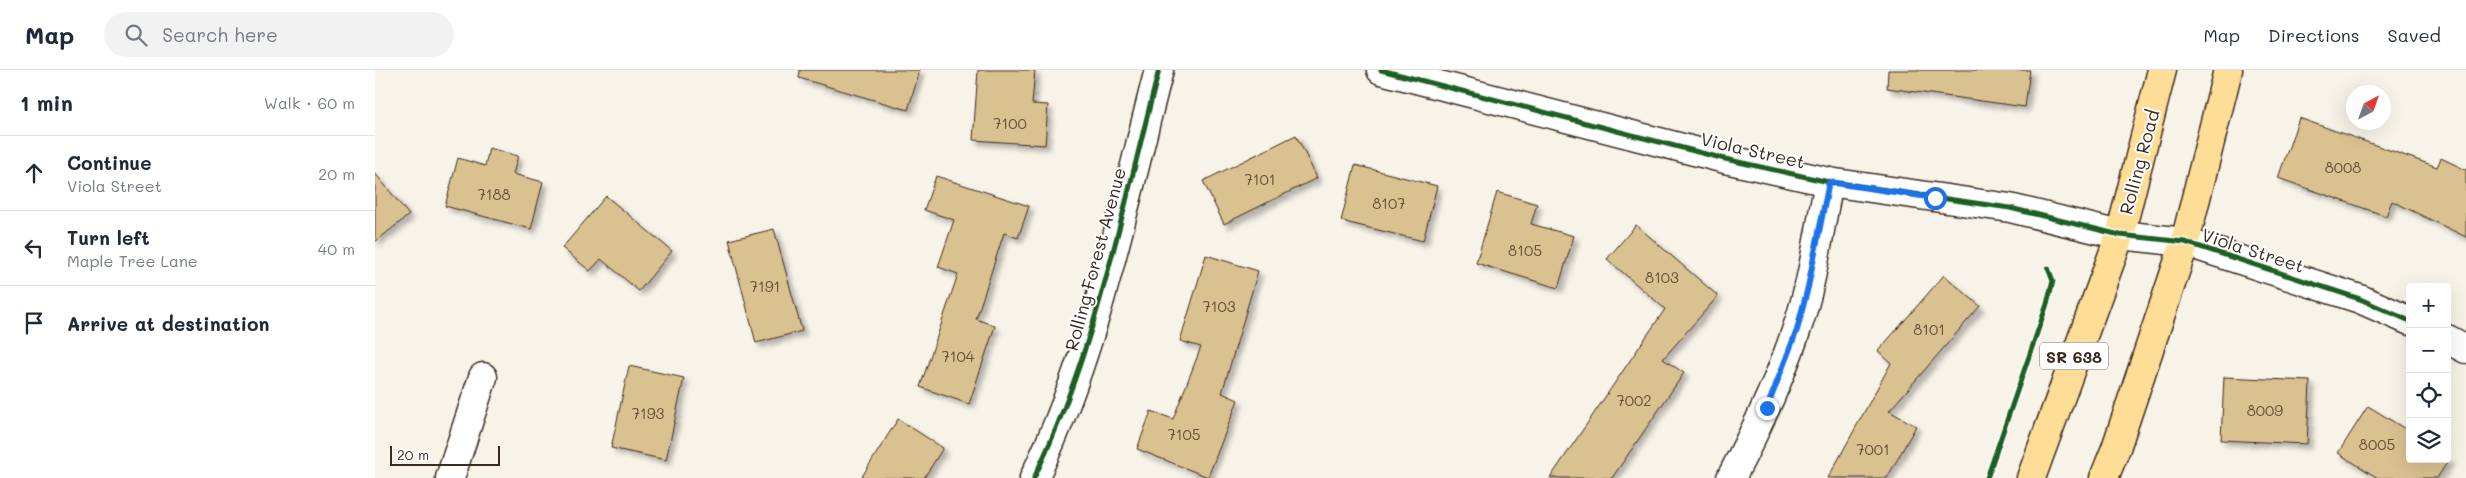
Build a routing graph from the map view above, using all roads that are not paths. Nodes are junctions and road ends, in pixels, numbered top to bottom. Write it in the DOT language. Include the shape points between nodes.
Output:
graph roads {
  1 [pos="1159,70"];
  2 [pos="1381,70"];
  3 [pos="2162,70"];
  4 [pos="2229,70"];
  5 [pos="1829,182"];
  6 [pos="2120,234"];
  7 [pos="2185,242"];
  8 [pos="2406,319"];
  9 [pos="2451,341"];
  10 [pos="2466,349"];
  11 [pos="483,377"];
  12 [pos="450,478"];
  13 [pos="1034,478"];
  14 [pos="1731,478"];
  15 [pos="2031,478"];
  16 [pos="2104,478"];
  1 -- 13 [label="street, Rolling Forest Avenue" via="1077,378 1054,438"];
  2 -- 5 [label="street, Viola Street" via="1725,159"];
  3 -- 6 [label="main road, Rolling Road / SR 638"];
  4 -- 7 [label="main road"];
  5 -- 6 [label="street, Viola Street" via="2010,208"];
  5 -- 14 [label="street" via="1797,330 1767,408"];
  6 -- 7 [label="street, Viola Street"];
  6 -- 15 [label="main road, Rolling Road / SR 638"];
  7 -- 8 [label="street, Viola Street" via="2360,299"];
  7 -- 16 [label="main road"];
  9 -- 10 [label="street"];
  11 -- 12 [label="street"];
}
